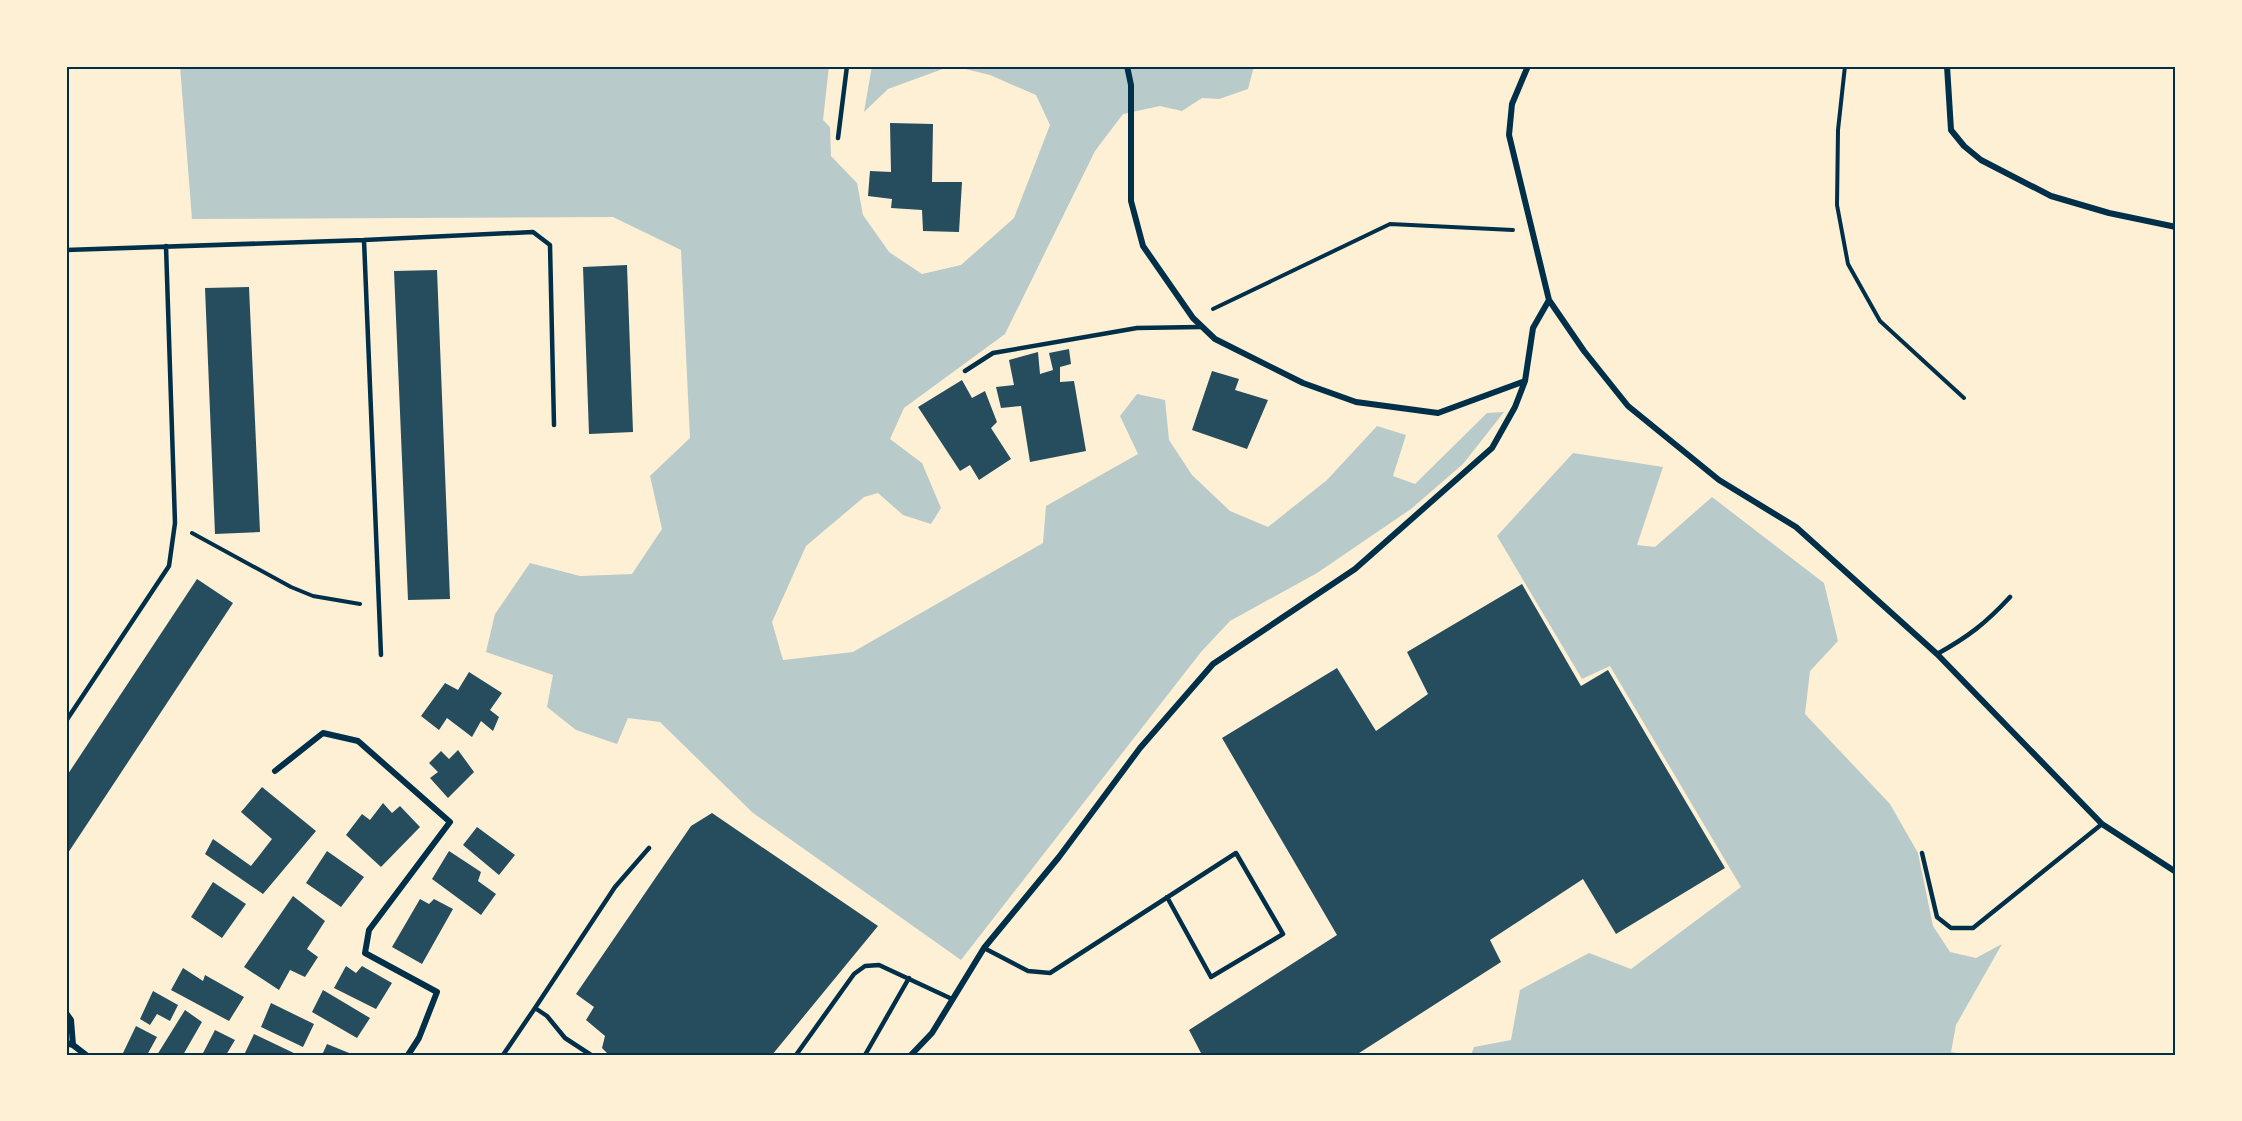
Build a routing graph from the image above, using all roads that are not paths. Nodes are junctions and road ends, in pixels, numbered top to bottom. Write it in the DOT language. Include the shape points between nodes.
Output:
graph roads {
  1 [pos="847,66"];
  2 [pos="1127,66"];
  3 [pos="1528,66"];
  4 [pos="1947,66"];
  5 [pos="838,138"];
  6 [pos="2176,226"];
  7 [pos="364,240"];
  8 [pos="166,246"];
  9 [pos="66,250"];
  10 [pos="1549,300"];
  11 [pos="1200,327"];
  12 [pos="965,371"];
  13 [pos="1525,381"];
  14 [pos="554,425"];
  15 [pos="2010,597"];
  16 [pos="1937,654"];
  17 [pos="381,655"];
  18 [pos="66,721"];
  19 [pos="275,771"];
  20 [pos="2102,824"];
  21 [pos="649,848"];
  22 [pos="1922,853"];
  23 [pos="2176,872"];
  24 [pos="1167,897"];
  25 [pos="984,948"];
  26 [pos="909,978"];
  27 [pos="952,999"];
  28 [pos="535,1008"];
  29 [pos="66,1013"];
  30 [pos="69,1044"];
  31 [pos="86,1055"];
  32 [pos="408,1055"];
  33 [pos="503,1055"];
  34 [pos="591,1055"];
  35 [pos="796,1055"];
  36 [pos="865,1055"];
  37 [pos="911,1055"];
  1 -- 5 [label="lane"];
  2 -- 11 [label="street" via="1131,85 1131,201 1143,246"];
  3 -- 10 [label="street" via="1512,104 1509,135"];
  4 -- 6 [label="street" via="1951,130 1981,160 2051,196"];
  7 -- 8 [label="lane"];
  7 -- 14 [label="lane" via="534,232 550,246"];
  7 -- 17 [label="lane"];
  8 -- 9 [label="lane"];
  8 -- 18 [label="lane" via="175,523 169,566"];
  10 -- 13 [label="street" via="1533,328"];
  10 -- 16 [label="street" via="1628,406 1719,480 1796,527"];
  11 -- 12 [label="lane" via="1137,328 993,353"];
  11 -- 13 [label="street" via="1255,360 1356,402 1438,412"];
  13 -- 25 [label="street" via="1492,448 1355,569 1213,664 1140,748 1059,857"];
  15 -- 16 [label="lane" via="1986,623"];
  16 -- 20 [label="street"];
  19 -- 32 [label="street" via="323,733 358,741 450,822 369,930 365,953 437,992"];
  20 -- 22 [label="lane" via="1972,927 1951,928 1937,917"];
  20 -- 23 [label="street"];
  21 -- 28 [label="lane" via="615,887"];
  24 -- 24 [label="lane" via="1236,853 1283,934 1211,977"];
  24 -- 25 [label="lane" via="1050,973 1028,971"];
  25 -- 27 [label="street"];
  26 -- 27 [label="lane"];
  26 -- 35 [label="lane" via="879,965 866,966 854,974"];
  26 -- 36 [label="lane"];
  27 -- 37 [label="street" via="932,1033"];
  28 -- 33 [label="lane"];
  28 -- 34 [label="lane" via="565,1038"];
  29 -- 30 [label="street" via="71,1020"];
  30 -- 31 [label="street"];
}
